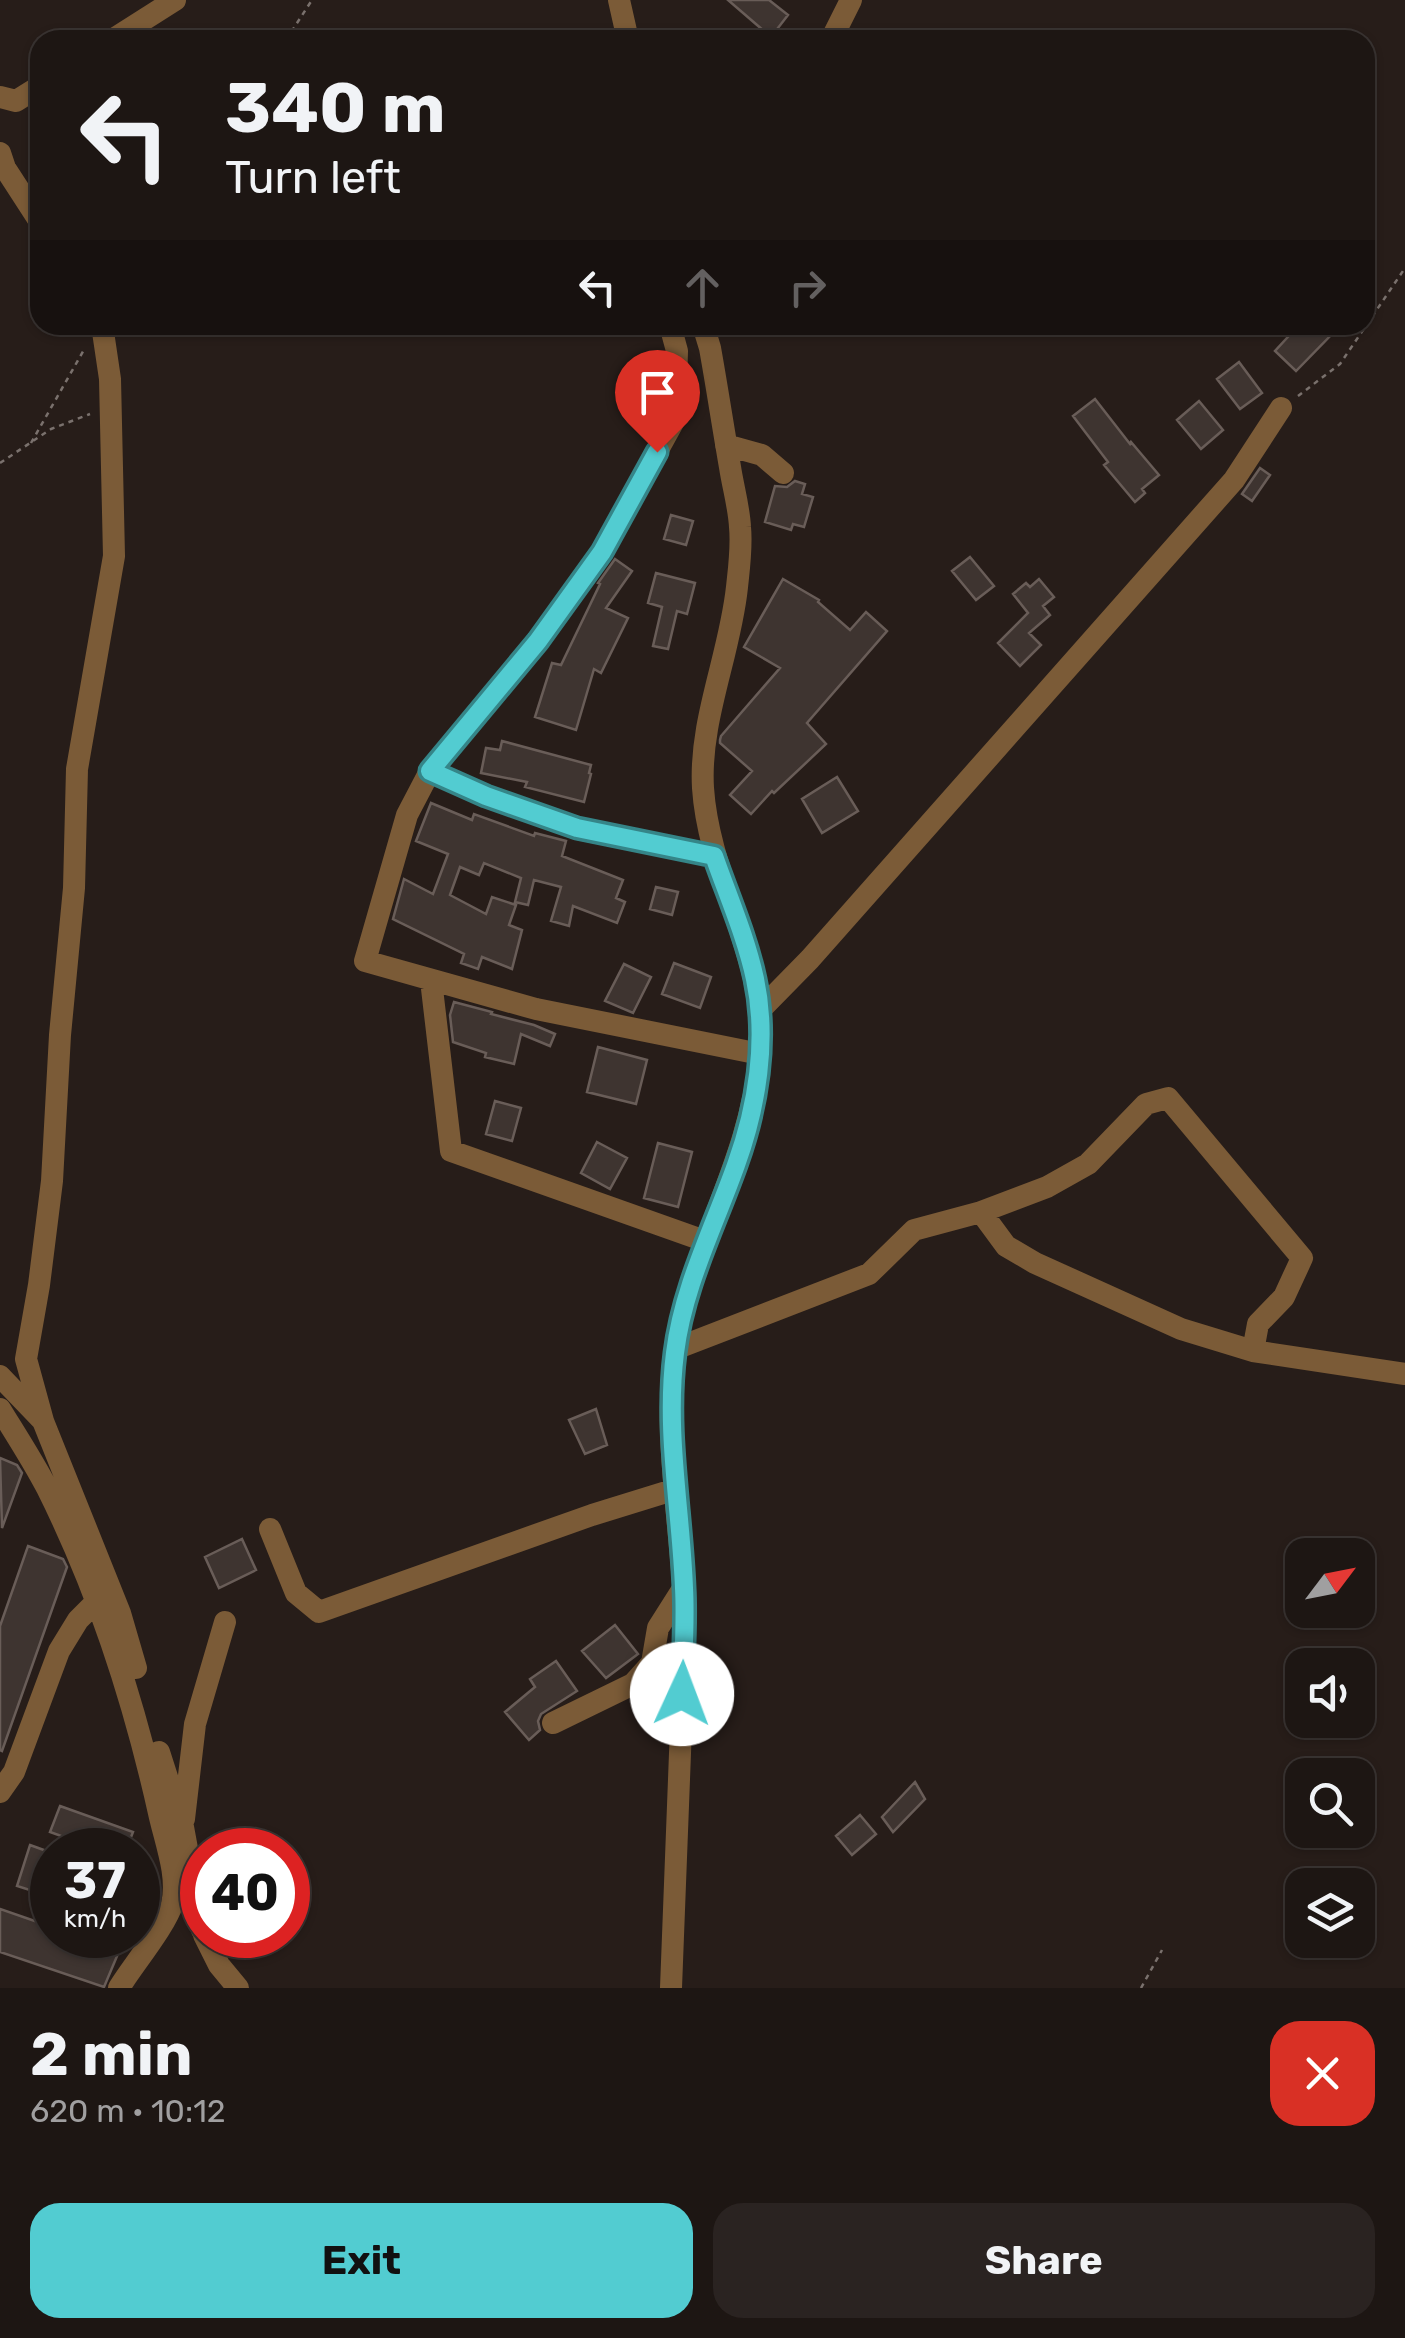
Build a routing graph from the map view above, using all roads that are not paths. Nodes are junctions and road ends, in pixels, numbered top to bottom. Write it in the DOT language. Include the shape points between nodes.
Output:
graph roads {
  1 [pos="175,0"];
  2 [pos="619,0"];
  3 [pos="851,0"];
  4 [pos="128,30"];
  5 [pos="626,30"];
  6 [pos="835,30"];
  7 [pos="30,92"];
  8 [pos="0,97"];
  9 [pos="0,153"];
  10 [pos="30,207"];
  11 [pos="96,335"];
  12 [pos="673,335"];
  13 [pos="707,335"];
  14 [pos="1281,408"];
  15 [pos="726,445"];
  16 [pos="782,472"];
  17 [pos="430,771"];
  18 [pos="714,856"];
  19 [pos="431,980"];
  20 [pos="760,1010"];
  21 [pos="760,1054"];
  22 [pos="981,1212"];
  23 [pos="705,1242"];
  24 [pos="675,1349"];
  25 [pos="1252,1351"];
  26 [pos="1405,1374"];
  27 [pos="0,1376"];
  28 [pos="0,1409"];
  29 [pos="43,1420"];
  30 [pos="676,1488"];
  31 [pos="270,1530"];
  32 [pos="684,1586"];
  33 [pos="97,1601"];
  34 [pos="225,1622"];
  35 [pos="552,1723"];
  36 [pos="0,1792"];
  37 [pos="183,1827"];
  38 [pos="216,1958"];
  39 [pos="118,1988"];
  40 [pos="238,1988"];
  41 [pos="671,1988"];
  1 -- 4 [label="street"];
  2 -- 5 [label="street"];
  3 -- 6 [label="street"];
  7 -- 8 [label="street" via="16,101"];
  9 -- 10 [label="street"];
  11 -- 29 [label="street" via="110,378 114,556 77,769 52,1182 26,1359"];
  12 -- 17 [label="street" via="675,419 602,552"];
  13 -- 15 [label="street"];
  14 -- 20 [label="street" via="1234,480"];
  15 -- 16 [label="street" via="762,455"];
  15 -- 18 [label="street" via="740,541 736,593 702,758"];
  17 -- 18 [label="street" via="577,828"];
  17 -- 19 [label="street" via="407,815 366,961"];
  18 -- 20 [label="street"];
  19 -- 21 [label="street" via="536,1009"];
  19 -- 23 [label="street" via="451,1150"];
  20 -- 21 [label="street"];
  21 -- 23 [label="street" via="736,1165"];
  22 -- 24 [label="street" via="914,1230 869,1274"];
  22 -- 25 [label="street" via="1006,1246 1035,1264 1181,1328"];
  22 -- 25 [label="street" via="1088,1164 1146,1104 1168,1098 1302,1258 1284,1297 1258,1324"];
  23 -- 24 [label="street"];
  24 -- 30 [label="street"];
  25 -- 26 [label="street"];
  27 -- 29 [label="street"];
  28 -- 33 [label="street" via="45,1485"];
  29 -- 37 [label="street" via="120,1613"];
  30 -- 31 [label="street" via="319,1612 296,1593"];
  30 -- 32 [label="street"];
  32 -- 35 [label="street" via="658,1628 652,1663 633,1684"];
  32 -- 41 [label="street"];
  33 -- 36 [label="street" via="59,1651 14,1772"];
  33 -- 39 [label="street" via="150,1776 174,1885 165,1918"];
  34 -- 37 [label="street" via="195,1724"];
  38 -- 40 [label="street"];
}
